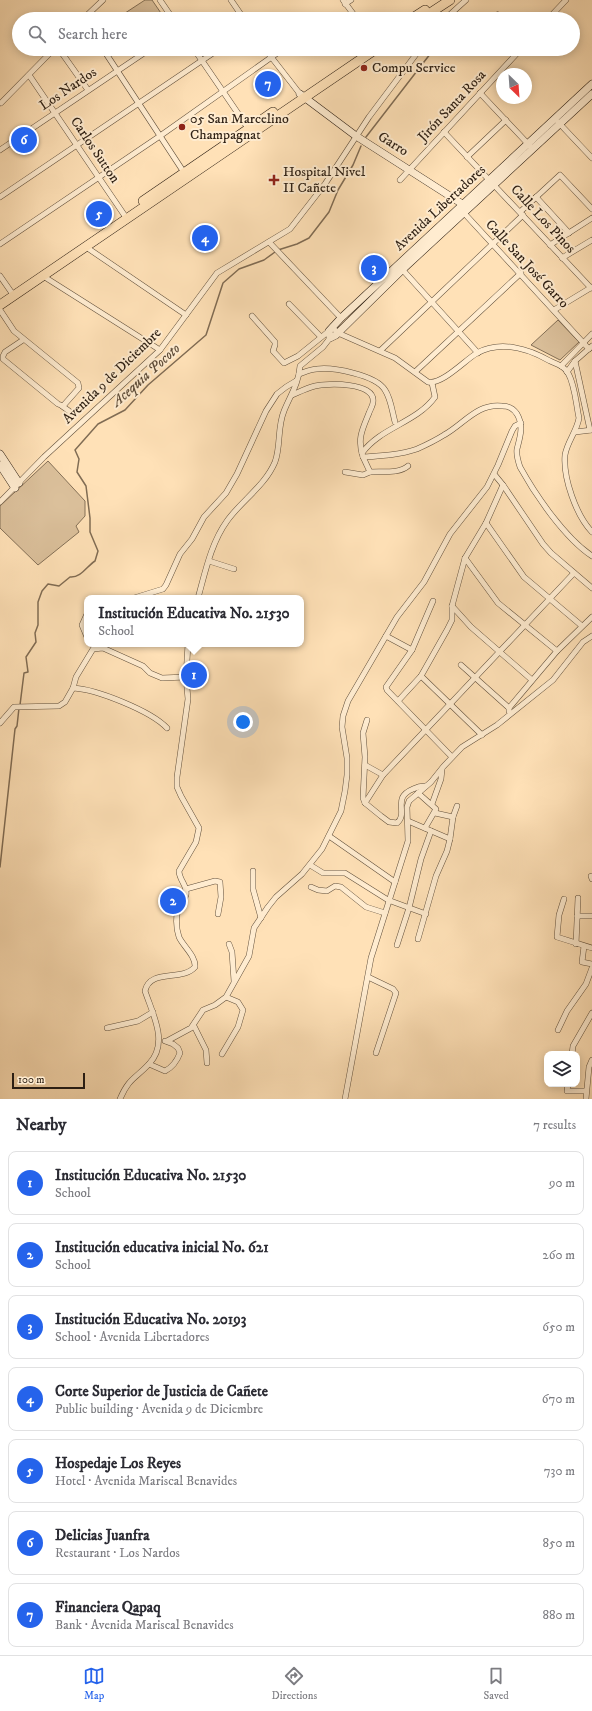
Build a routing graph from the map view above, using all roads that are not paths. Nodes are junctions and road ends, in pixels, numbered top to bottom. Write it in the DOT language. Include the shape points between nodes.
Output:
graph roads {
  1 [pos="103,0"];
  2 [pos="160,0"];
  3 [pos="231,0"];
  4 [pos="351,0"];
  5 [pos="439,0"];
  6 [pos="450,0"];
  7 [pos="466,0"];
  8 [pos="566,0"];
  9 [pos="344,2"];
  10 [pos="90,12"];
  11 [pos="168,12"];
  12 [pos="239,12"];
  13 [pos="352,12"];
  14 [pos="421,12"];
  15 [pos="432,12"];
  16 [pos="453,12"];
  17 [pos="555,12"];
  18 [pos="47,56"];
  19 [pos="64,56"];
  20 [pos="107,56"];
  21 [pos="140,56"];
  22 [pos="199,56"];
  23 [pos="209,56"];
  24 [pos="274,56"];
  25 [pos="357,56"];
  26 [pos="365,56"];
  27 [pos="415,56"];
  28 [pos="513,56"];
  29 [pos="271,58"];
  30 [pos="202,61"];
  31 [pos="117,71"];
  32 [pos="29,75"];
  33 [pos="592,84"];
  34 [pos="88,90"];
  35 [pos="223,92"];
  36 [pos="480,92"];
  37 [pos="592,94"];
  38 [pos="303,96"];
  39 [pos="1,103"];
  40 [pos="139,103"];
  41 [pos="55,113"];
  42 [pos="506,120"];
  43 [pos="557,121"];
  44 [pos="250,131"];
  45 [pos="444,132"];
  46 [pos="160,136"];
  47 [pos="356,136"];
  48 [pos="77,145"];
  49 [pos="530,146"];
  50 [pos="0,150"];
  51 [pos="468,157"];
  52 [pos="592,158"];
  53 [pos="410,170"];
  54 [pos="186,176"];
  55 [pos="99,178"];
  56 [pos="400,180"];
  57 [pos="492,182"];
  58 [pos="0,197"];
  59 [pos="536,197"];
  60 [pos="465,208"];
  61 [pos="592,209"];
  62 [pos="521,214"];
  63 [pos="126,217"];
  64 [pos="592,218"];
  65 [pos="570,233"];
  66 [pos="592,240"];
  67 [pos="269,242"];
  68 [pos="0,244"];
  69 [pos="493,244"];
  70 [pos="550,245"];
  71 [pos="86,247"];
  72 [pos="562,258"];
  73 [pos="400,268"];
  74 [pos="521,273"];
  75 [pos="0,276"];
  76 [pos="43,276"];
  77 [pos="591,287"];
  78 [pos="12,294"];
  79 [pos="0,298"];
  80 [pos="432,302"];
  81 [pos="289,304"];
  82 [pos="0,305"];
  83 [pos="0,310"];
  84 [pos="554,310"];
  85 [pos="186,315"];
  86 [pos="252,316"];
  87 [pos="342,318"];
  88 [pos="458,331"];
  89 [pos="331,332"];
  90 [pos="338,333"];
  91 [pos="592,334"];
  92 [pos="321,337"];
  93 [pos="23,340"];
  94 [pos="583,343"];
  95 [pos="590,347"];
  96 [pos="160,350"];
  97 [pos="381,350"];
  98 [pos="478,353"];
  99 [pos="575,361"];
  100 [pos="561,366"];
  101 [pos="415,372"];
  102 [pos="567,372"];
  103 [pos="299,374"];
  104 [pos="296,382"];
  105 [pos="432,383"];
  106 [pos="292,395"];
  107 [pos="62,406"];
  108 [pos="69,411"];
  109 [pos="395,422"];
  110 [pos="521,423"];
  111 [pos="591,430"];
  112 [pos="575,432"];
  113 [pos="0,454"];
  114 [pos="362,455"];
  115 [pos="0,465"];
  116 [pos="408,466"];
  117 [pos="345,472"];
  118 [pos="370,472"];
  119 [pos="494,474"];
  120 [pos="17,485"];
  121 [pos="503,485"];
  122 [pos="0,502"];
  123 [pos="486,523"];
  124 [pos="592,532"];
  125 [pos="592,556"];
  126 [pos="465,558"];
  127 [pos="209,561"];
  128 [pos="234,569"];
  129 [pos="574,573"];
  130 [pos="592,588"];
  131 [pos="144,595"];
  132 [pos="199,595"];
  133 [pos="550,599"];
  134 [pos="433,601"];
  135 [pos="452,606"];
  136 [pos="592,617"];
  137 [pos="84,620"];
  138 [pos="525,626"];
  139 [pos="582,626"];
  140 [pos="84,629"];
  141 [pos="592,630"];
  142 [pos="386,636"];
  143 [pos="592,636"];
  144 [pos="583,642"];
  145 [pos="91,647"];
  146 [pos="188,647"];
  147 [pos="412,650"];
  148 [pos="556,651"];
  149 [pos="500,652"];
  150 [pos="461,665"];
  151 [pos="421,676"];
  152 [pos="186,677"];
  153 [pos="475,678"];
  154 [pos="532,680"];
  155 [pos="73,688"];
  156 [pos="398,701"];
  157 [pos="450,705"];
  158 [pos="509,708"];
  159 [pos="510,714"];
  160 [pos="367,720"];
  161 [pos="0,723"];
  162 [pos="167,728"];
  163 [pos="426,731"];
  164 [pos="482,735"];
  165 [pos="452,756"];
  166 [pos="365,765"];
  167 [pos="443,767"];
  168 [pos="383,775"];
  169 [pos="425,786"];
  170 [pos="418,793"];
  171 [pos="365,803"];
  172 [pos="432,804"];
  173 [pos="457,806"];
  174 [pos="435,813"];
  175 [pos="453,817"];
  176 [pos="408,821"];
  177 [pos="425,828"];
  178 [pos="431,831"];
  179 [pos="329,836"];
  180 [pos="450,838"];
  181 [pos="310,865"];
  182 [pos="254,871"];
  183 [pos="395,882"];
  184 [pos="311,887"];
  185 [pos="186,889"];
  186 [pos="578,898"];
  187 [pos="564,899"];
  188 [pos="388,900"];
  189 [pos="409,908"];
  190 [pos="385,913"];
  191 [pos="218,914"];
  192 [pos="426,914"];
  193 [pos="578,916"];
  194 [pos="592,916"];
  195 [pos="261,918"];
  196 [pos="418,939"];
  197 [pos="229,944"];
  198 [pos="576,944"];
  199 [pos="397,945"];
  200 [pos="584,946"];
  201 [pos="592,948"];
  202 [pos="592,964"];
  203 [pos="592,968"];
  204 [pos="368,977"];
  205 [pos="234,981"];
  206 [pos="226,997"];
  207 [pos="153,1012"];
  208 [pos="592,1014"];
  209 [pos="194,1026"];
  210 [pos="107,1028"];
  211 [pos="558,1030"];
  212 [pos="160,1041"];
  213 [pos="167,1041"];
  214 [pos="572,1051"];
  215 [pos="376,1053"];
  216 [pos="222,1054"];
  217 [pos="592,1060"];
  218 [pos="207,1063"];
  219 [pos="149,1064"];
  220 [pos="567,1087"];
  221 [pos="586,1091"];
  222 [pos="120,1099"];
  223 [pos="345,1099"];
  224 [pos="586,1099"];
  1 -- 10 [label="street"];
  2 -- 11 [label="street"];
  3 -- 12 [label="street"];
  4 -- 9 [label="street"];
  5 -- 14 [label="highway"];
  6 -- 15 [label="highway"];
  7 -- 16 [label="street"];
  8 -- 17 [label="street"];
  9 -- 13 [label="street"];
  18 -- 32 [label="street"];
  19 -- 34 [label="street"];
  20 -- 31 [label="street"];
  21 -- 31 [label="street, Los Nardos"];
  22 -- 30 [label="street"];
  23 -- 30 [label="street"];
  24 -- 29 [label="street"];
  25 -- 38 [label="highway"];
  26 -- 38 [label="highway"];
  27 -- 47 [label="street, Avenida 9 de Diciembre"];
  28 -- 36 [label="street, Jirón Santa Rosa"];
  29 -- 35 [label="street"];
  29 -- 38 [label="street"];
  30 -- 35 [label="street"];
  30 -- 40 [label="street"];
  31 -- 34 [label="street, Los Nardos"];
  31 -- 40 [label="street"];
  32 -- 39 [label="street"];
  32 -- 41 [label="street, Carlos Sutton"];
  33 -- 43 [label="street, Avenida Libertadores"];
  34 -- 41 [label="street, Los Nardos"];
  35 -- 44 [label="street"];
  35 -- 46 [label="street"];
  36 -- 42 [label="street"];
  36 -- 45 [label="street, Jirón Santa Rosa"];
  37 -- 43 [label="street, Avenida Libertadores"];
  38 -- 44 [label="highway"];
  38 -- 47 [label="street, Garro"];
  40 -- 46 [label="street"];
  40 -- 48 [label="street"];
  41 -- 48 [label="street, Carlos Sutton"];
  41 -- 50 [label="street, Los Nardos"];
  42 -- 49 [label="street"];
  42 -- 51 [label="street"];
  43 -- 49 [label="street, Avenida Libertadores"];
  43 -- 52 [label="street"];
  44 -- 54 [label="highway"];
  45 -- 51 [label="street, Calle Los Pinos"];
  45 -- 53 [label="street, Jirón Santa Rosa"];
  46 -- 54 [label="street"];
  46 -- 55 [label="street"];
  47 -- 53 [label="street, Garro"];
  47 -- 67 [label="street, Avenida 9 de Diciembre" via="325,184 290,230"];
  48 -- 55 [label="street, Carlos Sutton"];
  48 -- 58 [label="street"];
  49 -- 57 [label="street, Avenida Libertadores"];
  51 -- 57 [label="street, Calle Los Pinos"];
  53 -- 56 [label="street, Jirón Santa Rosa"];
  53 -- 60 [label="street, Garro"];
  54 -- 63 [label="highway"];
  55 -- 63 [label="street, Carlos Sutton"];
  55 -- 68 [label="street"];
  57 -- 60 [label="street, Avenida Libertadores"];
  57 -- 62 [label="street, Calle Los Pinos"];
  59 -- 61 [label="street" via="560,174"];
  59 -- 62 [label="street"];
  59 -- 65 [label="street"];
  60 -- 69 [label="street, Calle San José Garro"];
  60 -- 73 [label="street, Avenida Libertadores"];
  62 -- 69 [label="street"];
  62 -- 70 [label="street, Calle Los Pinos"];
  63 -- 71 [label="highway"];
  63 -- 78 [label="highway"];
  64 -- 65 [label="street"];
  65 -- 70 [label="street"];
  66 -- 72 [label="street"];
  67 -- 85 [label="street, Avenida 9 de Diciembre" via="222,269"];
  67 -- 87 [label="street"];
  69 -- 74 [label="street, Calle San José Garro"];
  69 -- 80 [label="street"];
  70 -- 72 [label="street, Calle Los Pinos"];
  71 -- 76 [label="highway"];
  71 -- 85 [label="street"];
  72 -- 77 [label="street, Calle Los Pinos"];
  73 -- 80 [label="street"];
  73 -- 87 [label="street, Avenida Libertadores"];
  73 -- 90 [label="street, Avenida Libertadores"];
  74 -- 84 [label="street, Calle San José Garro"];
  74 -- 88 [label="street"];
  75 -- 78 [label="street"];
  76 -- 78 [label="highway"];
  76 -- 96 [label="street"];
  77 -- 84 [label="street"];
  78 -- 79 [label="highway"];
  78 -- 82 [label="highway"];
  80 -- 88 [label="street"];
  80 -- 97 [label="street"];
  81 -- 92 [label="street"];
  83 -- 93 [label="street"];
  84 -- 94 [label="street, Calle San José Garro"];
  85 -- 96 [label="street, Avenida 9 de Diciembre"];
  86 -- 92 [label="street" via="275,342 273,351 284,363 298,356"];
  87 -- 89 [label="street, Avenida Libertadores"];
  88 -- 98 [label="street"];
  88 -- 101 [label="street"];
  89 -- 90 [label="street, Avenida Libertadores"];
  89 -- 92 [label="street"];
  89 -- 103 [label="street" via="323,348 300,366"];
  90 -- 97 [label="street"];
  91 -- 94 [label="street"];
  93 -- 107 [label="street" via="78,383 79,388"];
  93 -- 107 [label="street" via="5,352 3,359"];
  94 -- 95 [label="street, Calle San José Garro"];
  94 -- 100 [label="street"];
  95 -- 99 [label="street"];
  96 -- 120 [label="street, Avenida 9 de Diciembre"];
  97 -- 101 [label="street"];
  98 -- 100 [label="street" via="496,347 513,347 534,353"];
  98 -- 105 [label="street" via="442,379"];
  99 -- 102 [label="street"];
  99 -- 111 [label="street"];
  100 -- 102 [label="street"];
  101 -- 105 [label="street"];
  102 -- 112 [label="street" via="579,418"];
  103 -- 104 [label="street"];
  103 -- 109 [label="street" via="324,369 374,379 380,383 390,400"];
  104 -- 106 [label="street"];
  104 -- 131 [label="street" via="277,394 266,411 226,493 204,517 180,554 166,585 163,589"];
  105 -- 114 [label="street" via="435,397 428,406 374,439"];
  106 -- 114 [label="street" via="315,386 331,384 347,385 371,392 373,402 360,437"];
  106 -- 127 [label="street" via="280,423 275,462 260,485 227,521 214,545"];
  107 -- 108 [label="street"];
  110 -- 114 [label="street" via="513,409 508,406 486,406 444,436 416,449"];
  110 -- 119 [label="street" via="512,431"];
  110 -- 125 [label="street" via="521,439 517,450 520,467 557,522"];
  111 -- 112 [label="street"];
  112 -- 124 [label="street" via="565,455 567,480 572,498"];
  113 -- 120 [label="street"];
  114 -- 118 [label="street"];
  115 -- 120 [label="street"];
  116 -- 118 [label="street" via="398,470"];
  117 -- 118 [label="street" via="363,475"];
  119 -- 121 [label="street"];
  119 -- 142 [label="street" via="487,487 450,534 424,582"];
  120 -- 122 [label="street, Avenida 9 de Diciembre"];
  121 -- 123 [label="street"];
  121 -- 129 [label="street" via="543,544"];
  123 -- 126 [label="street"];
  123 -- 133 [label="street" via="524,577"];
  126 -- 135 [label="street"];
  126 -- 138 [label="street" via="498,602"];
  127 -- 128 [label="street"];
  127 -- 132 [label="street"];
  129 -- 130 [label="street"];
  129 -- 133 [label="street"];
  133 -- 138 [label="street"];
  133 -- 139 [label="street"];
  134 -- 147 [label="street"];
  135 -- 149 [label="street" via="471,627"];
  135 -- 151 [label="street" via="452,620"];
  136 -- 139 [label="street"];
  137 -- 140 [label="street"];
  138 -- 148 [label="street"];
  138 -- 149 [label="street"];
  139 -- 148 [label="street"];
  141 -- 144 [label="street"];
  142 -- 147 [label="street"];
  142 -- 179 [label="street" via="351,696 343,716 342,727 347,758 346,780 341,811"];
  143 -- 144 [label="street"];
  144 -- 159 [label="street" via="553,680"];
  145 -- 152 [label="street" via="103,648 139,664 162,678"];
  145 -- 155 [label="street"];
  146 -- 152 [label="street"];
  147 -- 156 [label="street" via="386,687"];
  148 -- 154 [label="street"];
  149 -- 153 [label="street"];
  149 -- 154 [label="street"];
  150 -- 153 [label="street"];
  151 -- 156 [label="street"];
  151 -- 157 [label="street"];
  152 -- 185 [label="street" via="188,699 177,787 199,828 196,842 179,871"];
  153 -- 157 [label="street"];
  153 -- 158 [label="street"];
  154 -- 158 [label="street"];
  155 -- 161 [label="street" via="65,702 59,706 16,706"];
  155 -- 162 [label="street" via="85,689 147,712"];
  156 -- 163 [label="street"];
  157 -- 163 [label="street"];
  157 -- 164 [label="street"];
  158 -- 159 [label="street"];
  159 -- 164 [label="street"];
  160 -- 166 [label="street" via="363,733"];
  163 -- 165 [label="street"];
  163 -- 168 [label="street"];
  164 -- 165 [label="street"];
  165 -- 167 [label="street"];
  166 -- 168 [label="street"];
  166 -- 171 [label="street" via="362,794"];
  167 -- 169 [label="street"];
  167 -- 172 [label="street"];
  168 -- 171 [label="street"];
  169 -- 170 [label="street"];
  169 -- 171 [label="street" via="414,788 404,794 401,800 401,817 397,823 389,822"];
  170 -- 172 [label="street"];
  170 -- 176 [label="street" via="410,801"];
  172 -- 174 [label="street" via="436,809"];
  173 -- 175 [label="street"];
  174 -- 175 [label="street"];
  174 -- 177 [label="street"];
  175 -- 180 [label="street"];
  176 -- 177 [label="street"];
  176 -- 183 [label="street" via="408,841"];
  177 -- 178 [label="street"];
  178 -- 180 [label="street"];
  178 -- 189 [label="street"];
  179 -- 181 [label="street"];
  179 -- 183 [label="street"];
  180 -- 192 [label="street"];
  181 -- 188 [label="street" via="322,873 345,873"];
  181 -- 195 [label="street" via="276,897"];
  182 -- 195 [label="street" via="253,889"];
  183 -- 188 [label="street"];
  184 -- 190 [label="street" via="327,891 335,886 340,887 366,907"];
  185 -- 191 [label="street" via="220,882"];
  185 -- 207 [label="street" via="186,895 177,911 177,920 180,937 196,964 187,973 150,981 146,992"];
  186 -- 193 [label="street"];
  187 -- 198 [label="street" via="558,915 557,936 558,939"];
  188 -- 189 [label="street"];
  188 -- 190 [label="street"];
  189 -- 192 [label="street"];
  189 -- 199 [label="street"];
  190 -- 204 [label="street"];
  192 -- 196 [label="street"];
  193 -- 194 [label="street"];
  193 -- 198 [label="street"];
  195 -- 205 [label="street" via="254,928 249,956"];
  197 -- 205 [label="street"];
  198 -- 200 [label="street"];
  200 -- 201 [label="street"];
  200 -- 202 [label="street" via="582,962"];
  203 -- 211 [label="street" via="586,984 567,1011"];
  204 -- 215 [label="street" via="396,993"];
  204 -- 223 [label="street"];
  205 -- 206 [label="street"];
  206 -- 209 [label="street" via="203,1010"];
  206 -- 216 [label="street" via="238,1002 243,1010 238,1026"];
  207 -- 210 [label="street" via="138,1021"];
  207 -- 212 [label="street"];
  208 -- 214 [label="street"];
  209 -- 213 [label="street"];
  209 -- 218 [label="street" via="206,1050"];
  212 -- 213 [label="street"];
  212 -- 219 [label="street" via="156,1054"];
  213 -- 219 [label="street" via="178,1048 180,1053 177,1061 165,1071"];
  217 -- 221 [label="street"];
  219 -- 222 [label="street" via="125,1087"];
  220 -- 221 [label="street" via="566,1091"];
  221 -- 224 [label="street"];
}
